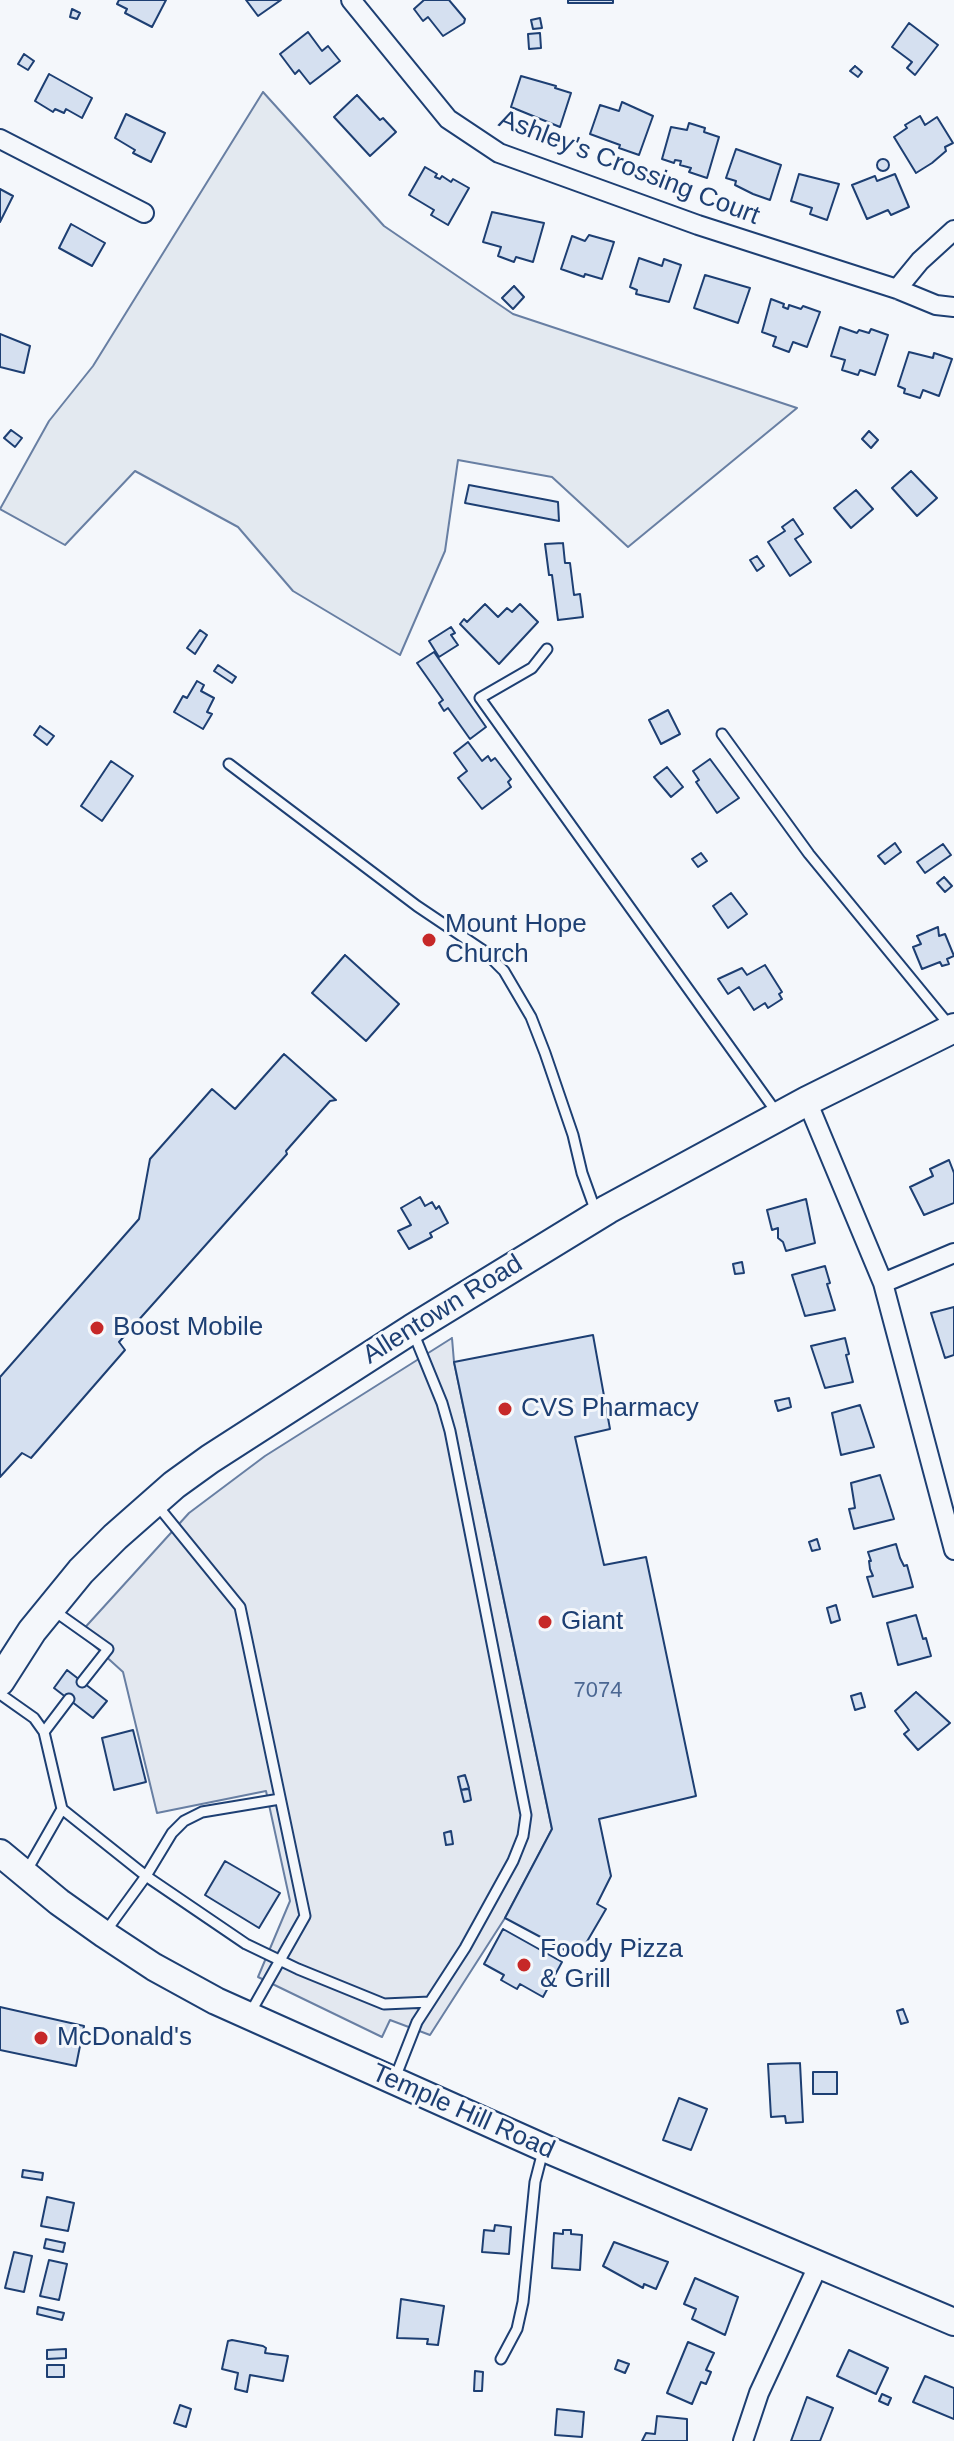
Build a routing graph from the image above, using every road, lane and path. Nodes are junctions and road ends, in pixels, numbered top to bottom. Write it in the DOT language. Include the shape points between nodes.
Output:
graph roads {
  1 [pos="351,0"];
  2 [pos="0,139"];
  3 [pos="144,213"];
  4 [pos="954,230"];
  5 [pos="897,289"];
  6 [pos="954,307"];
  7 [pos="547,649"];
  8 [pos="722,734"];
  9 [pos="229,764"];
  10 [pos="953,1028"];
  11 [pos="807,1101"];
  12 [pos="779,1116"];
  13 [pos="597,1216"];
  14 [pos="954,1253"];
  15 [pos="883,1283"];
  16 [pos="412,1329"];
  17 [pos="155,1502"];
  18 [pos="954,1550"];
  19 [pos="50,1608"];
  20 [pos="0,1681"];
  21 [pos="82,1682"];
  22 [pos="0,1694"];
  23 [pos="69,1699"];
  24 [pos="44,1732"];
  25 [pos="280,1799"];
  26 [pos="62,1809"];
  27 [pos="0,1853"];
  28 [pos="25,1874"];
  29 [pos="146,1876"];
  30 [pos="104,1934"];
  31 [pos="281,1960"];
  32 [pos="430,2002"];
  33 [pos="249,2016"];
  34 [pos="394,2082"];
  35 [pos="544,2148"];
  36 [pos="818,2266"];
  37 [pos="954,2322"];
  38 [pos="501,2359"];
  39 [pos="743,2441"];
  1 -- 5 [label="street, Ashley's Crossing Court" via="448,119 499,153"];
  2 -- 3 [label="street"];
  4 -- 5 [label="street"];
  5 -- 6 [label="street, Ashley's Crossing Court"];
  7 -- 12 [label="lane" via="532,668 480,698"];
  8 -- 10 [label="lane" via="809,854"];
  9 -- 13 [label="lane" via="504,971 545,1053"];
  10 -- 11 [label="main road, Allentown Road"];
  11 -- 12 [label="main road, Allentown Road"];
  11 -- 15 [label="street"];
  12 -- 13 [label="main road, Allentown Road"];
  13 -- 16 [label="main road, Allentown Road"];
  14 -- 15 [label="street"];
  15 -- 18 [label="street"];
  16 -- 17 [label="main road, Allentown Road" via="210,1459"];
  16 -- 32 [label="lane" via="450,1431 526,1815 513,1861"];
  17 -- 19 [label="main road, Allentown Road" via="92,1559"];
  17 -- 25 [label="lane" via="240,1607"];
  19 -- 20 [label="main road, Allentown Road"];
  19 -- 21 [label="lane" via="108,1649"];
  22 -- 24 [label="lane" via="34,1718"];
  23 -- 24 [label="lane"];
  24 -- 26 [label="lane"];
  25 -- 29 [label="lane" via="202,1812 184,1821"];
  25 -- 31 [label="lane" via="305,1916"];
  26 -- 28 [label="lane"];
  26 -- 29 [label="lane"];
  27 -- 28 [label="main road, Temple Hill Road"];
  28 -- 30 [label="main road, Temple Hill Road"];
  29 -- 30 [label="lane"];
  29 -- 31 [label="lane" via="246,1944"];
  30 -- 33 [label="main road, Temple Hill Road" via="154,1967"];
  31 -- 32 [label="lane" via="384,2004"];
  31 -- 33 [label="lane"];
  32 -- 34 [label="lane"];
  33 -- 34 [label="main road, Temple Hill Road"];
  34 -- 35 [label="main road, Temple Hill Road"];
  35 -- 36 [label="main road, Temple Hill Road"];
  35 -- 38 [label="lane" via="535,2182 523,2302 517,2329"];
  36 -- 37 [label="main road, Temple Hill Road"];
  36 -- 39 [label="street" via="759,2393"];
}
